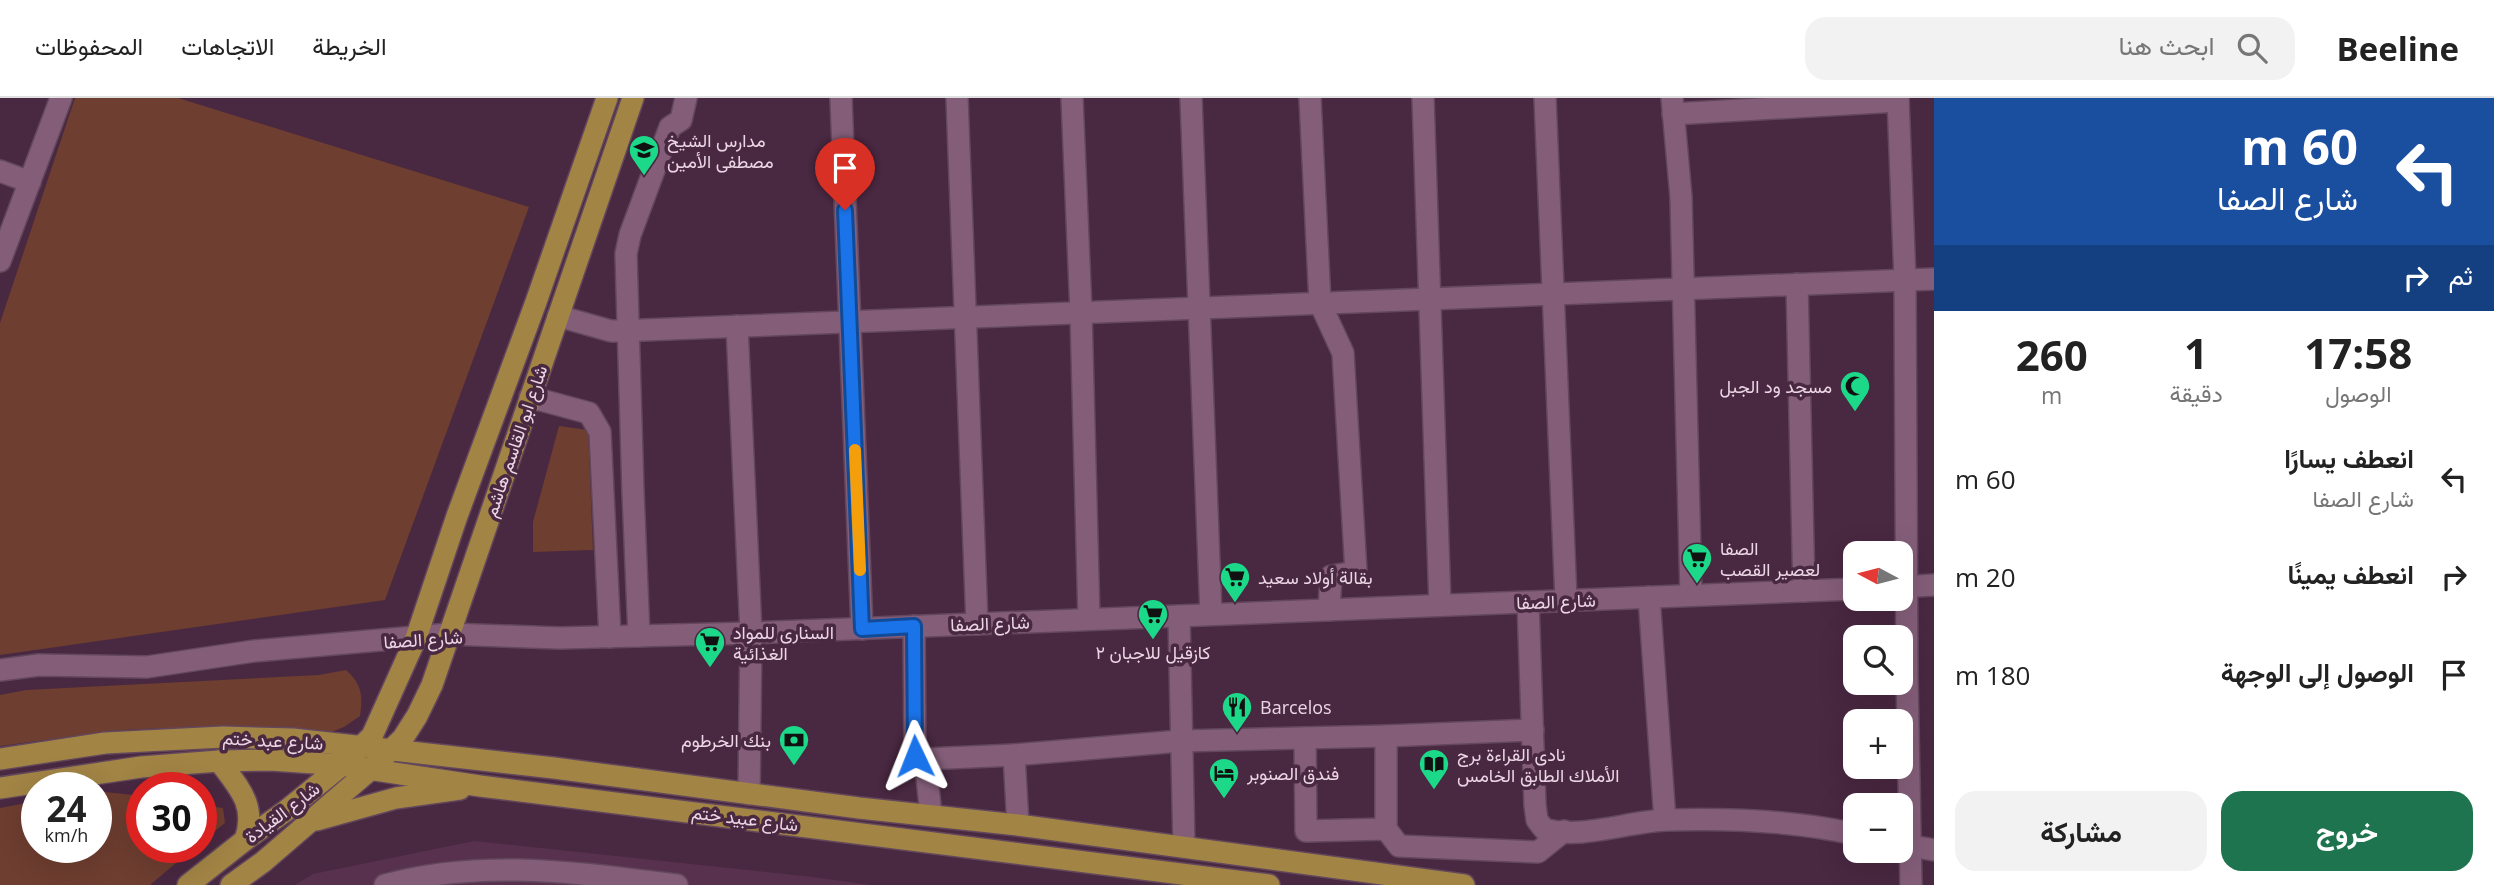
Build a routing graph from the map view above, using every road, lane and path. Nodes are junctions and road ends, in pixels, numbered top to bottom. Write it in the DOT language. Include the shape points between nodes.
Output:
graph roads {
  1 [pos="61,98"];
  2 [pos="607,98"];
  3 [pos="633,98"];
  4 [pos="686,98"];
  5 [pos="841,98"];
  6 [pos="957,98"];
  7 [pos="1072,98"];
  8 [pos="1191,98"];
  9 [pos="1310,98"];
  10 [pos="1423,98"];
  11 [pos="1545,98"];
  12 [pos="1898,100"];
  13 [pos="1672,106"];
  14 [pos="0,171"];
  15 [pos="30,182"];
  16 [pos="0,261"];
  17 [pos="1934,279"];
  18 [pos="1905,280"];
  19 [pos="1797,284"];
  20 [pos="1682,289"];
  21 [pos="1555,294"];
  22 [pos="1428,299"];
  23 [pos="1320,303"];
  24 [pos="1200,308"];
  25 [pos="1081,312"];
  26 [pos="558,316"];
  27 [pos="964,317"];
  28 [pos="849,322"];
  29 [pos="737,326"];
  30 [pos="628,330"];
  31 [pos="530,397"];
  32 [pos="1904,541"];
  33 [pos="1934,585"];
  34 [pos="1913,586"];
  35 [pos="1843,589"];
  36 [pos="1804,591"];
  37 [pos="1691,595"];
  38 [pos="1649,597"];
  39 [pos="1566,600"];
  40 [pos="1528,602"];
  41 [pos="1440,605"];
  42 [pos="1329,610"];
  43 [pos="1905,611"];
  44 [pos="1211,614"];
  45 [pos="1179,616"];
  46 [pos="1089,620"];
  47 [pos="977,624"];
  48 [pos="914,626"];
  49 [pos="862,629"];
  50 [pos="751,633"];
  51 [pos="450,635"];
  52 [pos="639,636"];
  53 [pos="610,637"];
  54 [pos="416,638"];
  55 [pos="0,670"];
  56 [pos="1534,730"];
  57 [pos="1386,736"];
  58 [pos="1305,738"];
  59 [pos="1180,741"];
  60 [pos="361,747"];
  61 [pos="390,750"];
  62 [pos="1014,755"];
  63 [pos="0,759"];
  64 [pos="925,759"];
  65 [pos="219,761"];
  66 [pos="342,765"];
  67 [pos="546,767"];
  68 [pos="371,769"];
  69 [pos="480,786"];
  70 [pos="0,788"];
  71 [pos="1906,793"];
  72 [pos="749,794"];
  73 [pos="931,816"];
  74 [pos="1665,820"];
  75 [pos="309,823"];
  76 [pos="1018,825"];
  77 [pos="1386,829"];
  78 [pos="1563,831"];
  79 [pos="1843,832"];
  80 [pos="245,840"];
  81 [pos="1913,846"];
  82 [pos="1184,847"];
  83 [pos="1934,850"];
  84 [pos="1908,863"];
  85 [pos="479,877"];
  86 [pos="532,877"];
  87 [pos="188,885"];
  88 [pos="231,885"];
  89 [pos="385,885"];
  90 [pos="677,885"];
  91 [pos="1269,885"];
  92 [pos="1464,885"];
  93 [pos="1911,885"];
  1 -- 15 [label="street"];
  2 -- 54 [label="main road, شارع ابو القاسم هاشم"];
  3 -- 26 [label="main road, شارع ابو القاسم هاشم"];
  4 -- 30 [label="street" via="681,120 670,127 631,234 626,254"];
  5 -- 28 [label="street"];
  6 -- 27 [label="street"];
  7 -- 25 [label="street"];
  8 -- 24 [label="street"];
  9 -- 23 [label="street"];
  10 -- 22 [label="street"];
  11 -- 21 [label="street"];
  12 -- 13 [label="street"];
  12 -- 18 [label="street"];
  13 -- 20 [label="street" via="1681,197"];
  14 -- 15 [label="street"];
  15 -- 16 [label="street"];
  17 -- 18 [label="street"];
  18 -- 19 [label="street"];
  18 -- 32 [label="street"];
  19 -- 20 [label="street"];
  19 -- 36 [label="street"];
  20 -- 21 [label="street"];
  20 -- 37 [label="street"];
  21 -- 22 [label="street"];
  21 -- 39 [label="street"];
  22 -- 23 [label="street"];
  22 -- 41 [label="street"];
  23 -- 24 [label="street"];
  23 -- 42 [label="street" via="1343,353 1356,572 1331,576"];
  24 -- 25 [label="street"];
  24 -- 44 [label="street"];
  25 -- 27 [label="street"];
  25 -- 46 [label="street"];
  26 -- 30 [label="street" via="611,331"];
  26 -- 31 [label="main road, شارع ابو القاسم هاشم"];
  27 -- 28 [label="street"];
  27 -- 47 [label="street"];
  28 -- 29 [label="street"];
  28 -- 49 [label="street"];
  29 -- 30 [label="street"];
  29 -- 50 [label="street"];
  30 -- 52 [label="street"];
  31 -- 51 [label="main road, شارع ابو القاسم هاشم"];
  31 -- 53 [label="street" via="589,413 600,432"];
  33 -- 34 [label="street"];
  35 -- 36 [label="street, شارع الصفا"];
  36 -- 37 [label="street, شارع الصفا"];
  37 -- 38 [label="street, شارع الصفا"];
  38 -- 39 [label="street, شارع الصفا"];
  38 -- 74 [label="street"];
  39 -- 40 [label="street, شارع الصفا"];
  40 -- 41 [label="street, شارع الصفا"];
  40 -- 56 [label="street"];
  41 -- 42 [label="street, شارع الصفا"];
  42 -- 44 [label="street, شارع الصفا"];
  43 -- 71 [label="street"];
  44 -- 45 [label="street, شارع الصفا"];
  45 -- 46 [label="street, شارع الصفا"];
  45 -- 59 [label="street"];
  46 -- 47 [label="street, شارع الصفا"];
  47 -- 48 [label="street, شارع الصفا"];
  48 -- 49 [label="street, شارع الصفا"];
  48 -- 64 [label="street" via="916,764"];
  49 -- 50 [label="street, شارع الصفا"];
  50 -- 52 [label="street, شارع الصفا"];
  50 -- 72 [label="street"];
  51 -- 53 [label="street, شارع الصفا"];
  51 -- 54 [label="street, شارع الصفا"];
  51 -- 61 [label="main road, شارع ابو القاسم هاشم" via="417,716"];
  52 -- 53 [label="street, شارع الصفا"];
  54 -- 55 [label="street, شارع الصفا" via="254,651 147,667 38,665"];
  54 -- 60 [label="main road, شارع ابو القاسم هاشم" via="372,736"];
  56 -- 57 [label="street"];
  56 -- 78 [label="street" via="1537,820 1544,829"];
  57 -- 58 [label="street"];
  57 -- 77 [label="street"];
  58 -- 59 [label="street"];
  58 -- 77 [label="street" via="1306,831"];
  59 -- 62 [label="street"];
  59 -- 82 [label="street"];
  60 -- 61 [label="main road, شارع عبد ختم"];
  60 -- 63 [label="main road, شارع عبد ختم" via="293,739 210,738 105,743"];
  60 -- 66 [label="main road, شارع ابو القاسم هاشم"];
  61 -- 67 [label="main road, شارع عبد ختم"];
  61 -- 68 [label="main road, شارع ابو القاسم هاشم"];
  62 -- 64 [label="street"];
  62 -- 76 [label="street"];
  64 -- 73 [label="street"];
  65 -- 66 [label="main road, شارع عبيد ختم"];
  65 -- 70 [label="main road, شارع عبد ختم" via="141,767"];
  65 -- 80 [label="main road" via="243,793 249,811"];
  66 -- 68 [label="main road, شارع عبيد ختم"];
  66 -- 80 [label="main road, شارع القيادة"];
  67 -- 72 [label="main road, شارع عبيد ختم"];
  68 -- 69 [label="main road, شارع عبيد ختم"];
  68 -- 75 [label="main road, شارع القيادة"];
  69 -- 75 [label="main road" via="396,798"];
  69 -- 91 [label="main road, شارع عبيد ختم"];
  72 -- 73 [label="main road, شارع عبيد ختم"];
  73 -- 76 [label="main road, شارع عبيد ختم"];
  74 -- 78 [label="street"];
  74 -- 79 [label="street"];
  75 -- 88 [label="main road, شارع القيادة"];
  76 -- 82 [label="main road, شارع عبيد ختم"];
  77 -- 78 [label="street" via="1399,845 1538,852"];
  80 -- 87 [label="main road, شارع القيادة"];
  81 -- 83 [label="street"];
  82 -- 92 [label="main road, شارع عبيد ختم"];
  84 -- 93 [label="street"];
  85 -- 86 [label="street"];
  85 -- 89 [label="street" via="426,876"];
  86 -- 90 [label="street"];
}
